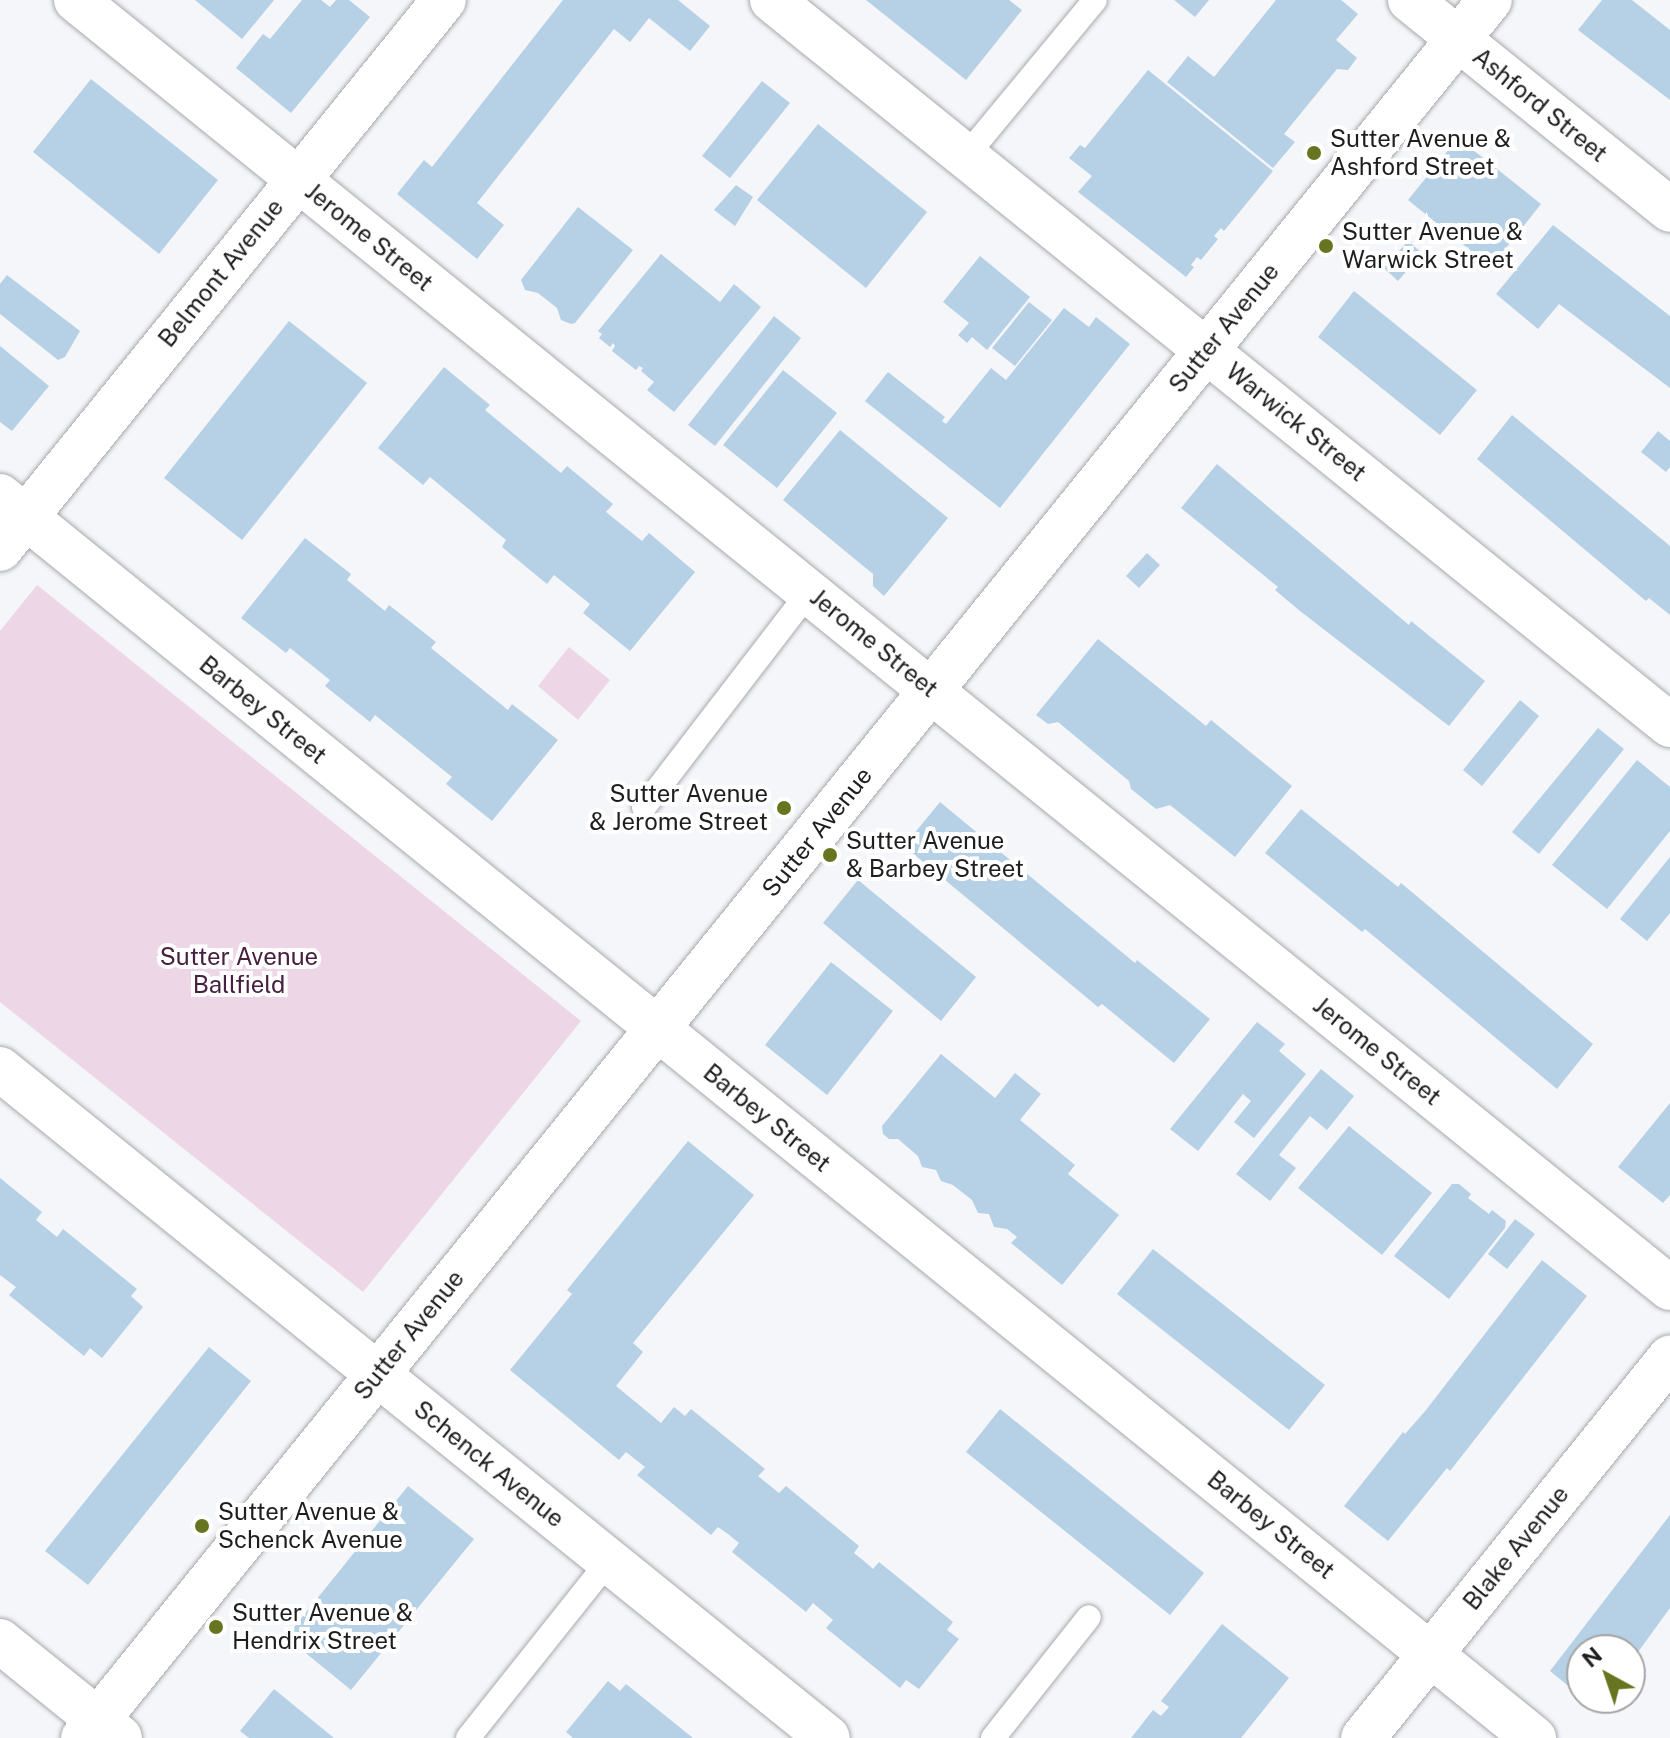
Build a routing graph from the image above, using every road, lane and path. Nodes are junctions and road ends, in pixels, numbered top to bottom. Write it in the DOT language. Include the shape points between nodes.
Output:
graph roads {
  1 [pos="76,0"];
  2 [pos="444,0"];
  3 [pos="772,0"];
  4 [pos="1095,0"];
  5 [pos="1410,0"];
  6 [pos="1490,0"];
  7 [pos="1458,39"];
  8 [pos="966,156"];
  9 [pos="296,179"];
  10 [pos="1670,210"];
  11 [pos="1206,350"];
  12 [pos="9,521"];
  13 [pos="810,591"];
  14 [pos="932,690"];
  15 [pos="1670,725"];
  16 [pos="644,807"];
  17 [pos="657,1029"];
  18 [pos="0,1069"];
  19 [pos="1670,1288"];
  20 [pos="1670,1358"];
  21 [pos="378,1374"];
  22 [pos="609,1561"];
  23 [pos="1089,1617"];
  24 [pos="0,1641"];
  25 [pos="1431,1654"];
  26 [pos="101,1732"];
  27 [pos="468,1738"];
  28 [pos="828,1738"];
  29 [pos="993,1738"];
  30 [pos="1363,1738"];
  31 [pos="1534,1738"];
  1 -- 9 [label="street, Jerome Street"];
  2 -- 9 [label="street, Belmont Avenue"];
  3 -- 8 [label="street, Warwick Street"];
  4 -- 8 [label="lane"];
  5 -- 7 [label="street, Ashford Street"];
  6 -- 7 [label="street, Sutter Avenue"];
  7 -- 10 [label="street, Ashford Street"];
  7 -- 11 [label="street, Sutter Avenue"];
  8 -- 11 [label="street, Warwick Street"];
  9 -- 12 [label="street, Belmont Avenue"];
  9 -- 13 [label="street, Jerome Street"];
  11 -- 14 [label="street, Sutter Avenue"];
  11 -- 15 [label="street, Warwick Street"];
  12 -- 17 [label="street, Barbey Street"];
  13 -- 14 [label="street, Jerome Street"];
  13 -- 16 [label="lane"];
  14 -- 17 [label="street, Sutter Avenue"];
  14 -- 19 [label="street, Jerome Street"];
  17 -- 21 [label="street, Sutter Avenue"];
  17 -- 25 [label="street, Barbey Street"];
  18 -- 21 [label="street, Schenck Avenue"];
  20 -- 25 [label="street, Blake Avenue"];
  21 -- 22 [label="street, Schenck Avenue"];
  21 -- 26 [label="street, Sutter Avenue"];
  22 -- 27 [label="lane"];
  22 -- 28 [label="street, Schenck Avenue"];
  23 -- 29 [label="lane"];
  24 -- 26 [label="street"];
  25 -- 30 [label="street, Blake Avenue"];
  25 -- 31 [label="street, Barbey Street"];
}
